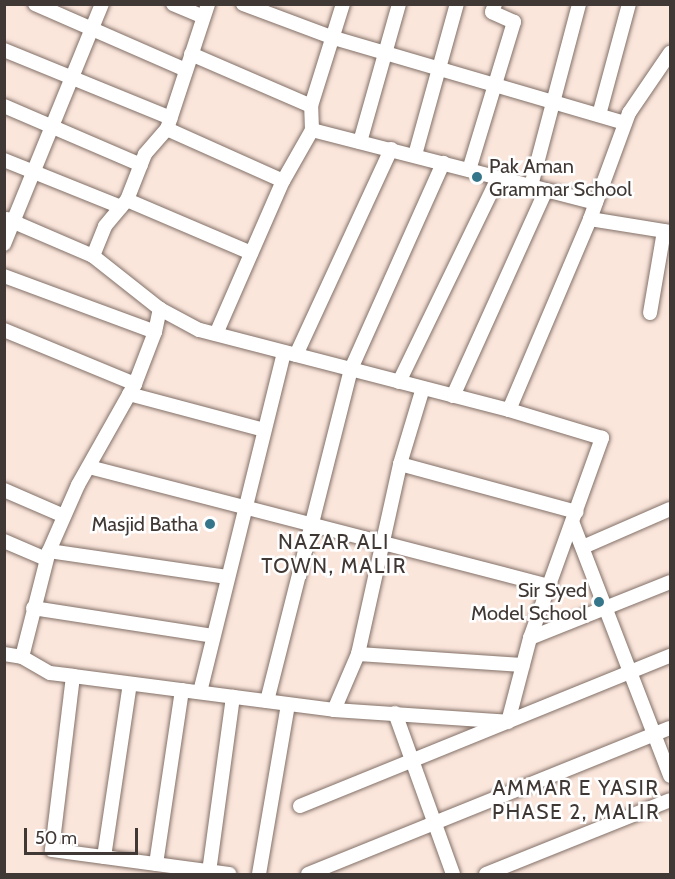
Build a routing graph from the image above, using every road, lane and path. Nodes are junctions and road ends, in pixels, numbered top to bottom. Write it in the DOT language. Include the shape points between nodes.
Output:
graph roads {
  1 [pos="35,4"];
  2 [pos="102,4"];
  3 [pos="173,4"];
  4 [pos="243,4"];
  5 [pos="343,4"];
  6 [pos="399,4"];
  7 [pos="457,4"];
  8 [pos="495,4"];
  9 [pos="579,4"];
  10 [pos="629,4"];
  11 [pos="205,11"];
  12 [pos="92,29"];
  13 [pos="334,38"];
  14 [pos="4,50"];
  15 [pos="385,52"];
  16 [pos="670,52"];
  17 [pos="191,54"];
  18 [pos="438,68"];
  19 [pos="186,69"];
  20 [pos="71,78"];
  21 [pos="494,84"];
  22 [pos="554,102"];
  23 [pos="311,105"];
  24 [pos="4,106"];
  25 [pos="599,115"];
  26 [pos="625,123"];
  27 [pos="169,124"];
  28 [pos="52,127"];
  29 [pos="312,129"];
  30 [pos="360,142"];
  31 [pos="391,149"];
  32 [pos="415,155"];
  33 [pos="4,160"];
  34 [pos="443,163"];
  35 [pos="141,165"];
  36 [pos="469,170"];
  37 [pos="34,172"];
  38 [pos="498,178"];
  39 [pos="283,181"];
  40 [pos="531,186"];
  41 [pos="546,190"];
  42 [pos="596,203"];
  43 [pos="124,204"];
  44 [pos="590,219"];
  45 [pos="9,220"];
  46 [pos="667,232"];
  47 [pos="4,244"];
  48 [pos="251,253"];
  49 [pos="93,256"];
  50 [pos="4,276"];
  51 [pos="160,309"];
  52 [pos="650,313"];
  53 [pos="4,330"];
  54 [pos="155,332"];
  55 [pos="216,334"];
  56 [pos="290,353"];
  57 [pos="351,369"];
  58 [pos="399,382"];
  59 [pos="423,388"];
  60 [pos="132,389"];
  61 [pos="453,396"];
  62 [pos="508,410"];
  63 [pos="264,430"];
  64 [pos="400,464"];
  65 [pos="89,467"];
  66 [pos="4,490"];
  67 [pos="244,507"];
  68 [pos="670,509"];
  69 [pos="64,516"];
  70 [pos="575,518"];
  71 [pos="313,525"];
  72 [pos="4,541"];
  73 [pos="383,543"];
  74 [pos="583,547"];
  75 [pos="48,555"];
  76 [pos="227,577"];
  77 [pos="670,582"];
  78 [pos="549,586"];
  79 [pos="608,607"];
  80 [pos="33,608"];
  81 [pos="213,636"];
  82 [pos="530,638"];
  83 [pos="4,654"];
  84 [pos="358,654"];
  85 [pos="670,656"];
  86 [pos="22,657"];
  87 [pos="523,666"];
  88 [pos="632,672"];
  89 [pos="73,676"];
  90 [pos="130,684"];
  91 [pos="182,690"];
  92 [pos="200,692"];
  93 [pos="233,697"];
  94 [pos="267,701"];
  95 [pos="288,704"];
  96 [pos="334,710"];
  97 [pos="395,713"];
  98 [pos="508,722"];
  99 [pos="670,728"];
  100 [pos="655,735"];
  101 [pos="412,760"];
  102 [pos="670,776"];
  103 [pos="670,800"];
  104 [pos="300,806"];
  105 [pos="435,825"];
  106 [pos="104,857"];
  107 [pos="156,864"];
  108 [pos="209,872"];
  109 [pos="229,874"];
  110 [pos="259,874"];
  111 [pos="308,874"];
  112 [pos="453,874"];
  113 [pos="486,874"];
  1 -- 12 [label="street"];
  2 -- 12 [label="street"];
  3 -- 11 [label="street"];
  4 -- 13 [label="street"];
  5 -- 13 [label="street"];
  6 -- 15 [label="street"];
  7 -- 18 [label="street"];
  8 -- 21 [label="street" via="492,12 514,22"];
  9 -- 22 [label="street"];
  10 -- 25 [label="street"];
  11 -- 17 [label="street"];
  12 -- 19 [label="street"];
  12 -- 20 [label="street"];
  13 -- 15 [label="street"];
  13 -- 23 [label="street"];
  14 -- 20 [label="street"];
  15 -- 18 [label="street"];
  15 -- 30 [label="street"];
  16 -- 26 [label="street"];
  17 -- 19 [label="street"];
  17 -- 23 [label="street"];
  18 -- 21 [label="street"];
  18 -- 32 [label="street"];
  19 -- 27 [label="street"];
  20 -- 27 [label="street"];
  20 -- 28 [label="street"];
  21 -- 22 [label="street"];
  21 -- 36 [label="street"];
  22 -- 25 [label="street"];
  22 -- 40 [label="street"];
  23 -- 29 [label="street"];
  24 -- 28 [label="street"];
  25 -- 26 [label="street"];
  26 -- 42 [label="street"];
  27 -- 35 [label="street"];
  27 -- 39 [label="street"];
  28 -- 35 [label="street"];
  28 -- 37 [label="street"];
  29 -- 30 [label="street"];
  29 -- 39 [label="street"];
  30 -- 31 [label="street"];
  31 -- 32 [label="street"];
  31 -- 56 [label="street"];
  32 -- 34 [label="street"];
  33 -- 37 [label="street"];
  34 -- 36 [label="street"];
  34 -- 57 [label="street"];
  35 -- 43 [label="street"];
  36 -- 38 [label="street"];
  37 -- 43 [label="street"];
  37 -- 45 [label="street"];
  38 -- 40 [label="street"];
  38 -- 58 [label="street"];
  39 -- 48 [label="street"];
  40 -- 41 [label="street"];
  41 -- 42 [label="street"];
  41 -- 61 [label="street"];
  42 -- 44 [label="street"];
  43 -- 48 [label="street"];
  43 -- 49 [label="street" via="105,226"];
  44 -- 46 [label="street"];
  44 -- 62 [label="street"];
  45 -- 47 [label="street"];
  45 -- 49 [label="street"];
  46 -- 52 [label="street"];
  48 -- 55 [label="street"];
  49 -- 51 [label="street"];
  50 -- 54 [label="street"];
  51 -- 54 [label="street"];
  51 -- 55 [label="street"];
  53 -- 60 [label="street"];
  54 -- 60 [label="street"];
  55 -- 56 [label="street"];
  56 -- 57 [label="street"];
  56 -- 63 [label="street"];
  57 -- 58 [label="street"];
  57 -- 71 [label="street"];
  58 -- 59 [label="street"];
  59 -- 61 [label="street"];
  59 -- 64 [label="street"];
  60 -- 63 [label="street"];
  60 -- 65 [label="street"];
  61 -- 62 [label="street"];
  62 -- 70 [label="street" via="602,438"];
  63 -- 67 [label="street"];
  64 -- 70 [label="street"];
  64 -- 73 [label="street"];
  65 -- 67 [label="street"];
  65 -- 69 [label="street"];
  66 -- 69 [label="street"];
  67 -- 71 [label="street"];
  67 -- 76 [label="street"];
  68 -- 74 [label="street"];
  69 -- 75 [label="street"];
  70 -- 74 [label="street"];
  70 -- 78 [label="street"];
  71 -- 73 [label="street"];
  71 -- 94 [label="street"];
  72 -- 75 [label="street"];
  73 -- 78 [label="street"];
  73 -- 84 [label="street"];
  74 -- 79 [label="street"];
  75 -- 76 [label="street"];
  75 -- 80 [label="street"];
  76 -- 81 [label="street"];
  77 -- 79 [label="street"];
  78 -- 82 [label="street"];
  79 -- 82 [label="street"];
  79 -- 88 [label="street"];
  80 -- 81 [label="street"];
  80 -- 86 [label="street"];
  81 -- 92 [label="street"];
  82 -- 87 [label="street"];
  83 -- 86 [label="street"];
  84 -- 87 [label="street"];
  84 -- 96 [label="street"];
  85 -- 88 [label="street"];
  86 -- 89 [label="street" via="50,673"];
  87 -- 98 [label="street"];
  88 -- 98 [label="street"];
  88 -- 100 [label="street"];
  89 -- 90 [label="street"];
  89 -- 106 [label="street" via="52,850"];
  90 -- 91 [label="street"];
  90 -- 106 [label="street"];
  91 -- 92 [label="street"];
  91 -- 107 [label="street"];
  92 -- 93 [label="street"];
  93 -- 94 [label="street"];
  93 -- 108 [label="street"];
  94 -- 95 [label="street"];
  95 -- 96 [label="street"];
  95 -- 110 [label="street"];
  96 -- 97 [label="street"];
  97 -- 98 [label="street"];
  97 -- 101 [label="street"];
  98 -- 101 [label="street"];
  99 -- 100 [label="street"];
  100 -- 102 [label="street"];
  100 -- 105 [label="street"];
  101 -- 104 [label="street"];
  101 -- 105 [label="street"];
  103 -- 113 [label="street"];
  105 -- 111 [label="street"];
  105 -- 112 [label="street"];
  106 -- 107 [label="street"];
  107 -- 108 [label="street"];
  108 -- 109 [label="street"];
}
